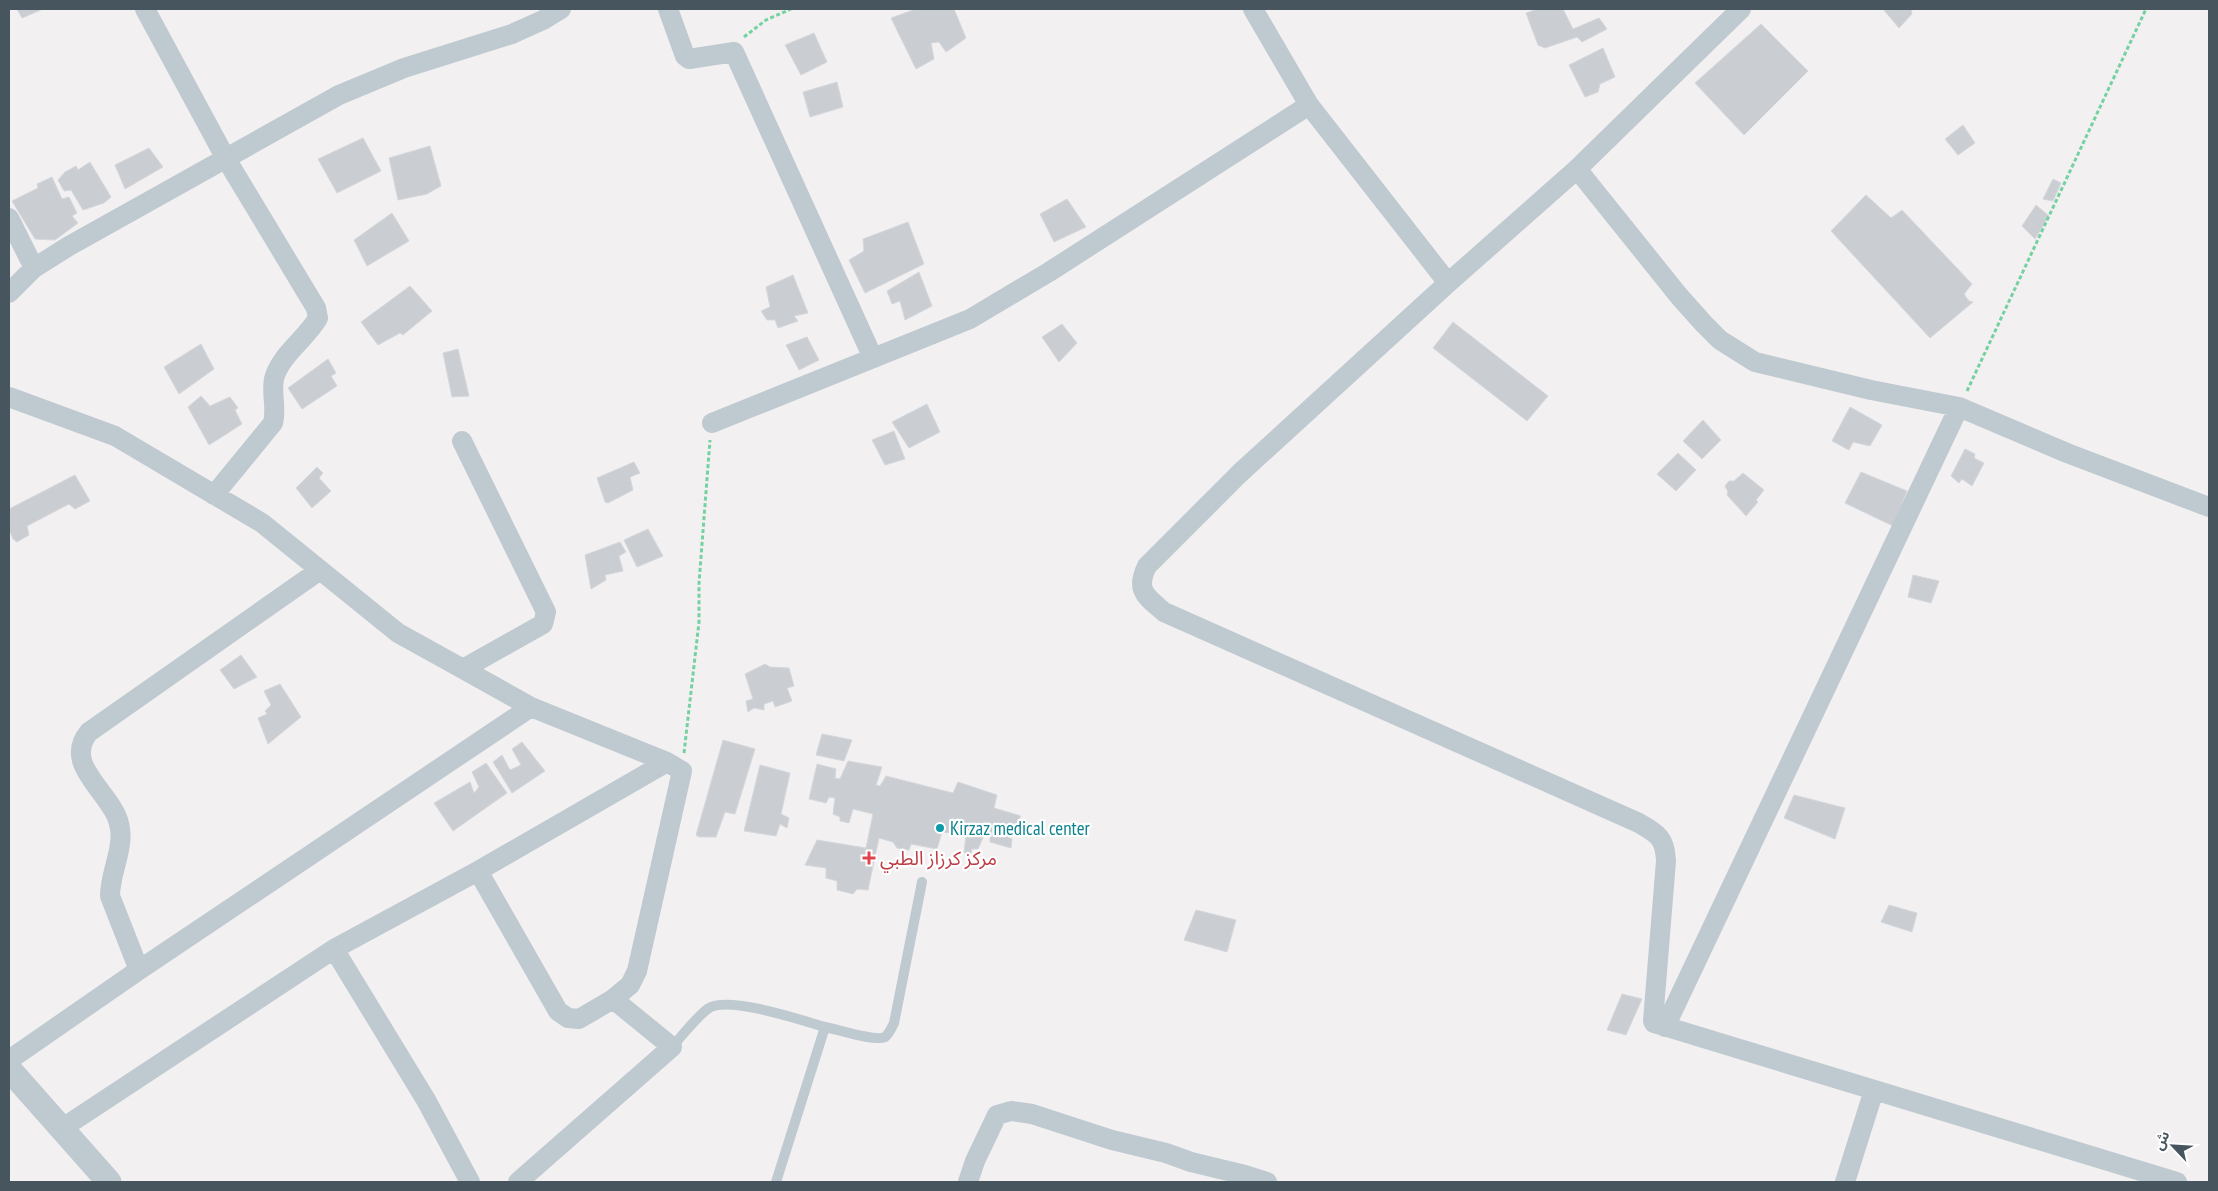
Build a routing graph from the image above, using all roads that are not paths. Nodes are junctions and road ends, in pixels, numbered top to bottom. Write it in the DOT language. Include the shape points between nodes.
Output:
graph roads {
  1 [pos="145,9"];
  2 [pos="561,9"];
  3 [pos="668,9"];
  4 [pos="1253,9"];
  5 [pos="1741,9"];
  6 [pos="1309,105"];
  7 [pos="225,157"];
  8 [pos="1577,169"];
  9 [pos="9,218"];
  10 [pos="34,268"];
  11 [pos="1448,283"];
  12 [pos="9,293"];
  13 [pos="873,358"];
  14 [pos="9,397"];
  15 [pos="1959,407"];
  16 [pos="712,423"];
  17 [pos="462,441"];
  18 [pos="214,495"];
  19 [pos="2209,507"];
  20 [pos="320,570"];
  21 [pos="463,669"];
  22 [pos="531,707"];
  23 [pos="675,767"];
  24 [pos="478,871"];
  25 [pos="922,882"];
  26 [pos="334,949"];
  27 [pos="139,970"];
  28 [pos="613,999"];
  29 [pos="825,1026"];
  30 [pos="1665,1027"];
  31 [pos="672,1047"];
  32 [pos="9,1060"];
  33 [pos="9,1069"];
  34 [pos="1874,1090"];
  35 [pos="61,1129"];
  36 [pos="109,1182"];
  37 [pos="470,1182"];
  38 [pos="518,1182"];
  39 [pos="776,1182"];
  40 [pos="968,1182"];
  41 [pos="1267,1182"];
  42 [pos="1846,1182"];
  43 [pos="2177,1182"];
  1 -- 7 [label="street"];
  2 -- 7 [label="street" via="512,34 404,68 339,95"];
  3 -- 13 [label="street" via="685,56 689,59 734,52"];
  4 -- 6 [label="street"];
  5 -- 8 [label="street"];
  6 -- 11 [label="street"];
  6 -- 13 [label="street" via="970,319"];
  7 -- 10 [label="street"];
  7 -- 18 [label="street" via="316,308 318,318 274,379 273,423"];
  8 -- 11 [label="street"];
  8 -- 15 [label="street" via="1678,296 1720,340 1755,362"];
  9 -- 10 [label="street"];
  10 -- 12 [label="street"];
  11 -- 30 [label="street" via="1240,473 1147,566 1141,586 1145,596 1164,612 1639,823 1655,833 1662,840 1666,861 1653,1021"];
  13 -- 16 [label="street"];
  14 -- 18 [label="street" via="115,436"];
  15 -- 19 [label="street" via="2067,453"];
  15 -- 30 [label="street"];
  17 -- 21 [label="street" via="546,612 544,624"];
  18 -- 20 [label="street" via="262,523"];
  20 -- 21 [label="street" via="398,633"];
  20 -- 27 [label="street" via="89,732 82,741 80,760 115,813 121,828 121,844 110,896"];
  21 -- 22 [label="street"];
  22 -- 23 [label="street"];
  22 -- 27 [label="street"];
  23 -- 24 [label="street"];
  23 -- 28 [label="street" via="637,971 630,986"];
  24 -- 26 [label="street"];
  24 -- 28 [label="street" via="558,1011 568,1018 579,1019"];
  25 -- 29 [label="lane" via="894,1023 889,1032 880,1038 867,1037"];
  26 -- 35 [label="street"];
  26 -- 37 [label="street" via="426,1100"];
  27 -- 32 [label="street"];
  28 -- 31 [label="street"];
  29 -- 31 [label="lane" via="747,1006 718,1005 709,1008"];
  29 -- 39 [label="lane"];
  30 -- 34 [label="street"];
  31 -- 38 [label="street"];
  33 -- 35 [label="street"];
  34 -- 42 [label="street"];
  34 -- 43 [label="street"];
  35 -- 36 [label="street"];
  40 -- 41 [label="street" via="997,1115 1012,1111"];
}
